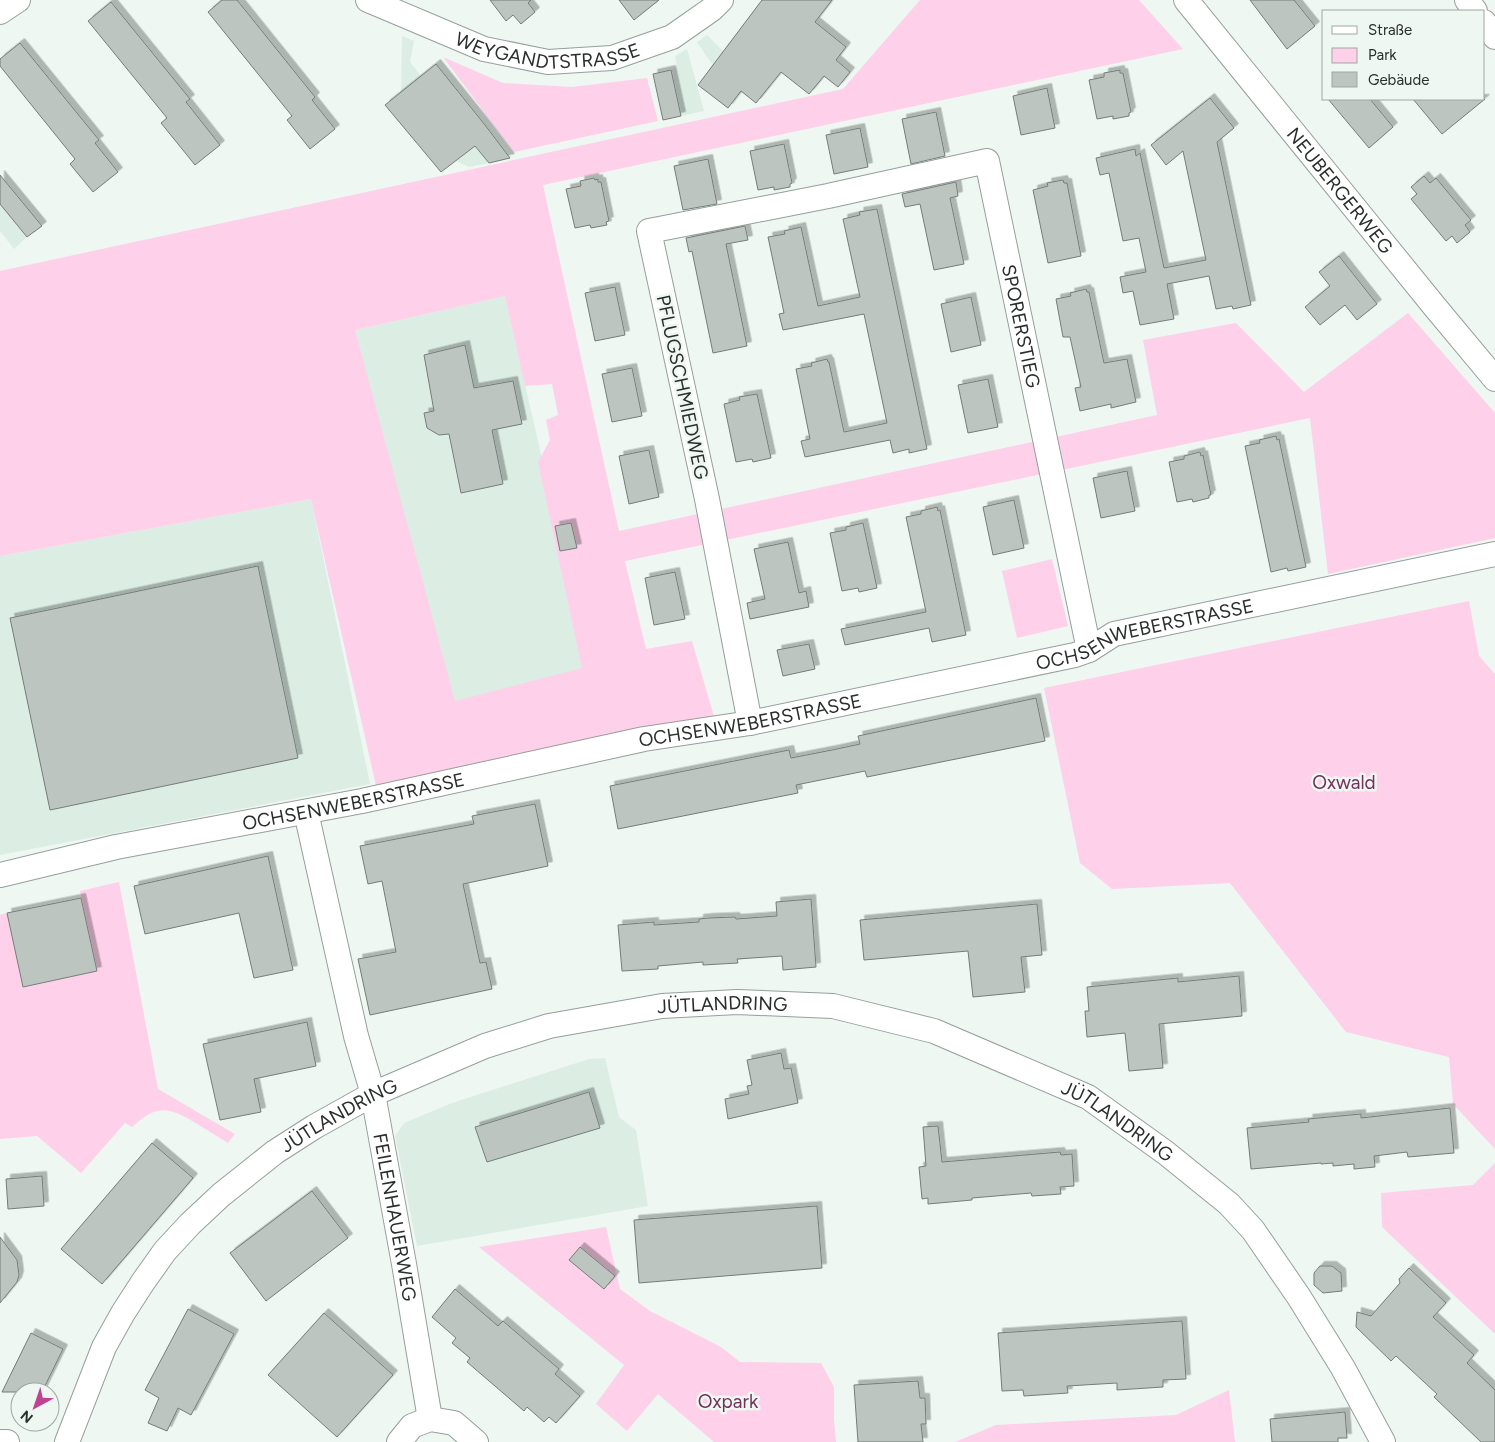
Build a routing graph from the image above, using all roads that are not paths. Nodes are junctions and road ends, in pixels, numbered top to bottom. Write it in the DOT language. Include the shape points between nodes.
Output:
graph roads {
  1 [pos="18,0"];
  2 [pos="368,0"];
  3 [pos="722,0"];
  4 [pos="1186,0"];
  5 [pos="0,12"];
  6 [pos="1485,23"];
  7 [pos="1495,37"];
  8 [pos="828,196"];
  9 [pos="1495,379"];
  10 [pos="1495,554"];
  11 [pos="1089,650"];
  12 [pos="750,723"];
  13 [pos="306,812"];
  14 [pos="0,875"];
  15 [pos="373,1094"];
  16 [pos="430,1419"];
  17 [pos="0,1442"];
  18 [pos="7,1442"];
  19 [pos="67,1442"];
  20 [pos="399,1442"];
  21 [pos="476,1442"];
  22 [pos="1383,1442"];
  1 -- 5 [label="street"];
  2 -- 3 [label="street, WEYGANDTSTRASSE" via="484,49 548,62 612,58 672,37"];
  4 -- 9 [label="street, NEUBERGERWEG"];
  6 -- 7 [label="street"];
  8 -- 11 [label="street, SPORERSTIEG" via="988,161"];
  8 -- 12 [label="street, PFLUGSCHMIEDWEG" via="649,231 707,499"];
  10 -- 11 [label="street, OCHSENWEBERSTRASSE" via="1114,634"];
  11 -- 12 [label="street, OCHSENWEBERSTRASSE" via="1075,656"];
  12 -- 13 [label="street, OCHSENWEBERSTRASSE" via="644,739"];
  13 -- 14 [label="street, OCHSENWEBERSTRASSE" via="116,846"];
  13 -- 15 [label="street, FEILENHAUERWEG" via="356,1036"];
  15 -- 16 [label="street, FEILENHAUERWEG"];
  15 -- 19 [label="street, JÜTLANDRING" via="314,1127 260,1163 221,1195 165,1251 122,1312 91,1377"];
  15 -- 22 [label="street, JÜTLANDRING" via="485,1046 549,1026 662,1006 737,1002 833,1006 934,1031 1088,1097 1166,1153 1229,1204 1253,1230 1299,1297"];
  16 -- 20 [label="street" via="412,1426"];
  16 -- 21 [label="street" via="454,1423"];
  17 -- 18 [label="street"];
}
